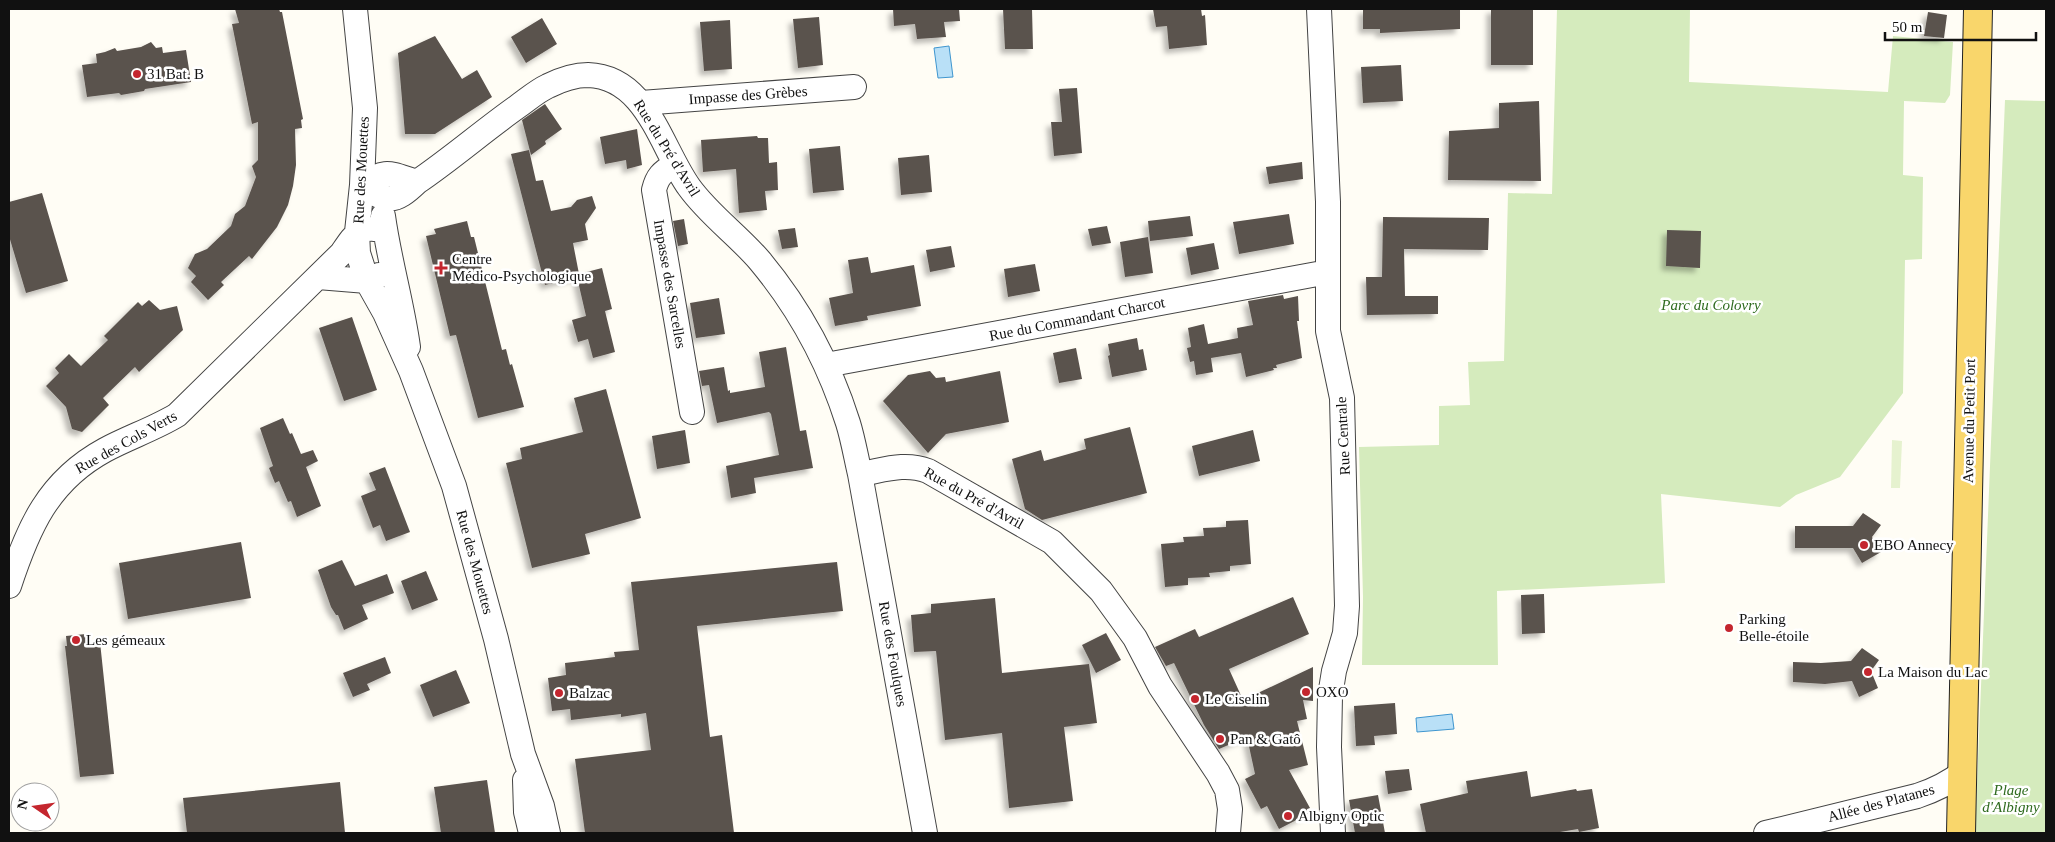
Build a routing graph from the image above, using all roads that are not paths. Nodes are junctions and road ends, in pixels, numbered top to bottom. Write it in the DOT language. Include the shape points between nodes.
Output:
graph roads {
  1 [pos="355,9"];
  2 [pos="1319,9"];
  3 [pos="1978,9"];
  4 [pos="854,87"];
  5 [pos="641,103"];
  6 [pos="674,165"];
  7 [pos="374,186"];
  8 [pos="385,230"];
  9 [pos="357,232"];
  10 [pos="391,266"];
  11 [pos="1328,272"];
  12 [pos="318,277"];
  13 [pos="367,281"];
  14 [pos="826,366"];
  15 [pos="411,371"];
  16 [pos="692,412"];
  17 [pos="860,474"];
  18 [pos="9,586"];
  19 [pos="524,758"];
  20 [pos="1962,772"];
  21 [pos="531,833"];
  22 [pos="548,833"];
  23 [pos="925,833"];
  24 [pos="1228,833"];
  25 [pos="1333,833"];
  26 [pos="1766,833"];
  27 [pos="1961,833"];
  1 -- 7 [label="street, Rue des Mouettes" via="365,108 376,156"];
  2 -- 11 [label="street, Rue Centrale"];
  3 -- 20 [label="main road, Avenue du Petit Port"];
  4 -- 5 [label="street, Impasse des Grèbes"];
  5 -- 6 [label="street, Rue du Pré d'Avril"];
  5 -- 7 [label="street, Rue du Pré d'Avril" via="614,81 588,75 569,77 546,86 417,182 388,174"];
  6 -- 14 [label="street, Rue du Pré d'Avril" via="690,189 764,267 790,301 812,335"];
  6 -- 16 [label="street, Impasse des Sarcelles" via="656,180 654,190"];
  7 -- 8 [label="street, Rue des Mouettes"];
  7 -- 9 [label="street, Rue des Mouettes"];
  8 -- 9 [label="street"];
  8 -- 10 [label="street, Rue des Mouettes"];
  9 -- 12 [label="street, Rue des Cols Verts"];
  9 -- 13 [label="street, Rue des Mouettes" via="358,254"];
  10 -- 13 [label="street"];
  10 -- 15 [label="street, Rue des Mouettes" via="402,308"];
  11 -- 14 [label="street, Rue du Commandant Charcot"];
  11 -- 25 [label="street, Rue Centrale" via="1328,331 1344,419 1347,606 1345,634 1330,696"];
  12 -- 13 [label="street"];
  12 -- 18 [label="street, Rue des Cols Verts" via="177,415 87,460 58,486 26,537"];
  13 -- 15 [label="street, Rue des Mouettes"];
  14 -- 17 [label="street, Rue du Pré d'Avril" via="848,424"];
  15 -- 19 [label="street, Rue des Mouettes" via="454,486 496,639"];
  17 -- 23 [label="street, Rue des Foulques"];
  17 -- 24 [label="street, Rue du Pré d'Avril" via="904,466 928,471 1052,542 1076,564 1101,591 1135,638 1160,686 1218,773 1227,790 1230,809"];
  19 -- 21 [label="street, Rue des Mouettes" via="526,812"];
  19 -- 22 [label="street, Rue des Mouettes" via="542,806"];
  20 -- 26 [label="street, Allée des Platanes" via="1938,789 1917,796"];
  20 -- 27 [label="main road, Avenue du Petit Port"];
}
